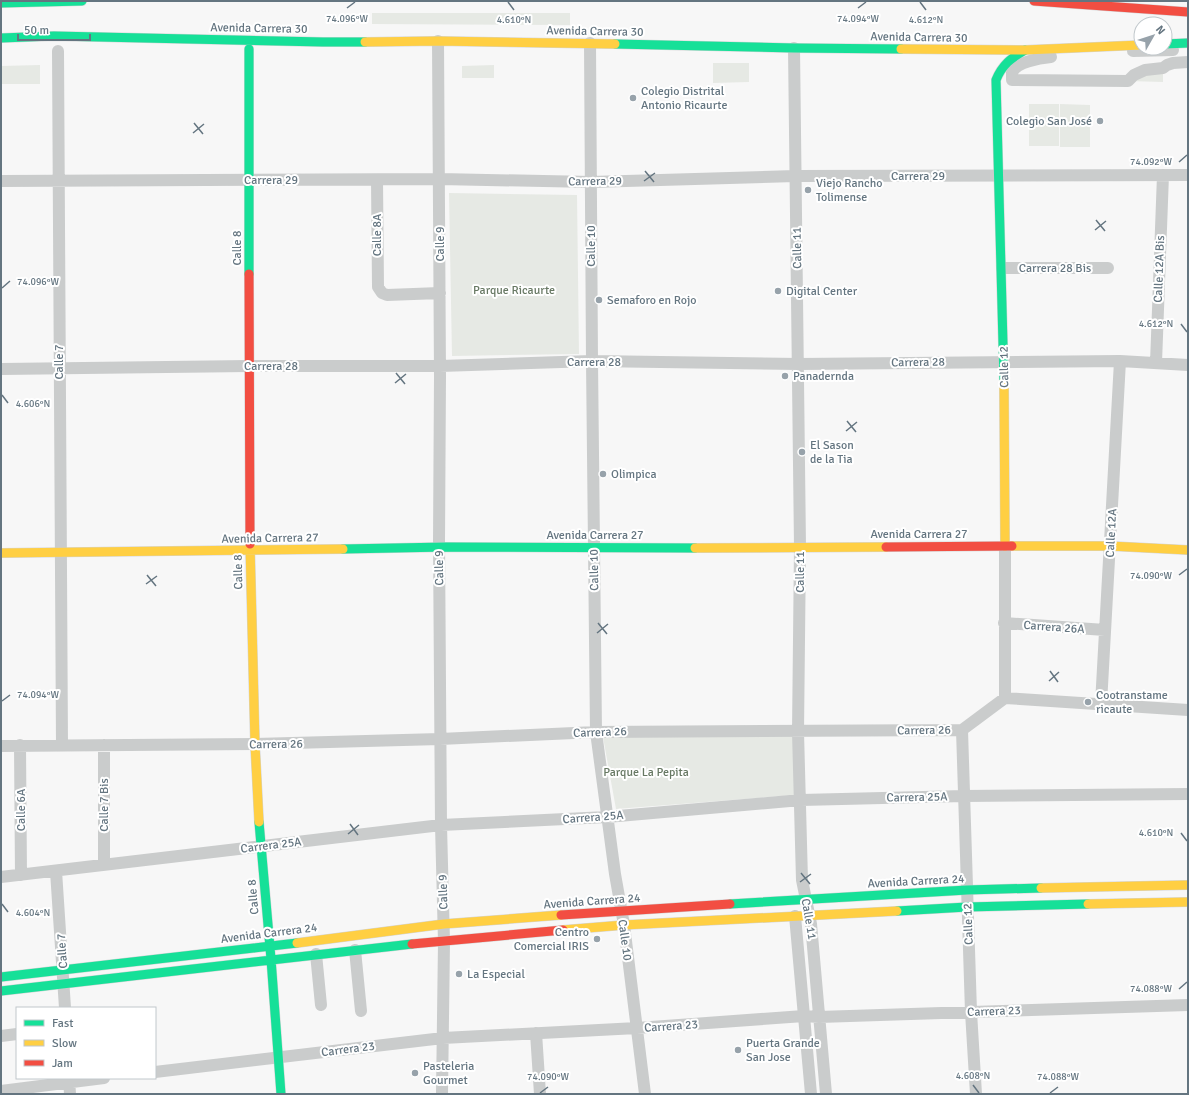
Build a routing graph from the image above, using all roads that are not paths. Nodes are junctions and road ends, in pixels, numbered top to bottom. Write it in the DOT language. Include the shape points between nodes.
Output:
graph roads {
  1 [pos="82,1"];
  2 [pos="1034,1"];
  3 [pos="1,3"];
  4 [pos="1185,12"];
  5 [pos="1,38"];
  6 [pos="438,41"];
  7 [pos="323,42"];
  8 [pos="590,43"];
  9 [pos="1188,43"];
  10 [pos="1173,44"];
  11 [pos="1133,45"];
  12 [pos="794,48"];
  13 [pos="233,49"];
  14 [pos="249,49"];
  15 [pos="1025,50"];
  16 [pos="1188,50"];
  17 [pos="58,51"];
  18 [pos="1188,62"];
  19 [pos="1163,175"];
  20 [pos="1188,175"];
  21 [pos="795,176"];
  22 [pos="997,176"];
  23 [pos="440,179"];
  24 [pos="249,180"];
  25 [pos="377,180"];
  26 [pos="1,181"];
  27 [pos="59,182"];
  28 [pos="591,182"];
  29 [pos="1002,268"];
  30 [pos="1108,268"];
  31 [pos="440,293"];
  32 [pos="592,361"];
  33 [pos="1004,361"];
  34 [pos="1120,361"];
  35 [pos="799,364"];
  36 [pos="1156,364"];
  37 [pos="1188,365"];
  38 [pos="249,366"];
  39 [pos="440,366"];
  40 [pos="59,367"];
  41 [pos="1,369"];
  42 [pos="1005,546"];
  43 [pos="1110,546"];
  44 [pos="439,547"];
  45 [pos="800,547"];
  46 [pos="593,548"];
  47 [pos="1188,550"];
  48 [pos="250,551"];
  49 [pos="61,552"];
  50 [pos="1,553"];
  51 [pos="1004,623"];
  52 [pos="1105,630"];
  53 [pos="1005,698"];
  54 [pos="1101,704"];
  55 [pos="1188,710"];
  56 [pos="962,730"];
  57 [pos="596,732"];
  58 [pos="798,732"];
  59 [pos="440,739"];
  60 [pos="255,744"];
  61 [pos="20,745"];
  62 [pos="62,745"];
  63 [pos="104,745"];
  64 [pos="1,746"];
  65 [pos="1188,794"];
  66 [pos="964,796"];
  67 [pos="801,800"];
  68 [pos="607,817"];
  69 [pos="441,826"];
  70 [pos="260,846"];
  71 [pos="104,865"];
  72 [pos="56,871"];
  73 [pos="21,875"];
  74 [pos="1,877"];
  75 [pos="1188,885"];
  76 [pos="1118,887"];
  77 [pos="967,890"];
  78 [pos="806,900"];
  79 [pos="1188,902"];
  80 [pos="1118,903"];
  81 [pos="967,907"];
  82 [pos="621,911"];
  83 [pos="795,916"];
  84 [pos="810,916"];
  85 [pos="444,924"];
  86 [pos="624,925"];
  87 [pos="444,940"];
  88 [pos="270,946"];
  89 [pos="355,950"];
  90 [pos="316,954"];
  91 [pos="271,959"];
  92 [pos="63,969"];
  93 [pos="1,977"];
  94 [pos="64,984"];
  95 [pos="1,991"];
  96 [pos="321,1005"];
  97 [pos="1188,1005"];
  98 [pos="65,1007"];
  99 [pos="361,1011"];
  100 [pos="971,1012"];
  101 [pos="804,1016"];
  102 [pos="819,1017"];
  103 [pos="637,1028"];
  104 [pos="536,1033"];
  105 [pos="16,1034"];
  106 [pos="1,1036"];
  107 [pos="443,1038"];
  108 [pos="278,1057"];
  109 [pos="156,1072"];
  110 [pos="99,1079"];
  111 [pos="69,1085"];
  112 [pos="1,1091"];
  113 [pos="281,1094"];
  114 [pos="442,1094"];
  115 [pos="540,1094"];
  116 [pos="645,1094"];
  117 [pos="810,1094"];
  118 [pos="826,1094"];
  119 [pos="976,1094"];
  1 -- 3 [label="main road"];
  2 -- 4 [label="main road"];
  5 -- 7 [label="main road, Avenida Carrera 30" via="54,36"];
  6 -- 7 [label="main road, Avenida Carrera 30"];
  6 -- 8 [label="main road, Avenida Carrera 30"];
  6 -- 23 [label="street, Calle 9"];
  7 -- 14 [label="main road"];
  8 -- 12 [label="main road, Avenida Carrera 30"];
  8 -- 28 [label="street, Calle 10"];
  9 -- 10 [label="main road"];
  11 -- 15 [label="main road, Avenida Carrera 30"];
  12 -- 15 [label="main road, Avenida Carrera 30"];
  12 -- 21 [label="street, Calle 11"];
  13 -- 14 [label="main road"];
  14 -- 24 [label="main road, Calle 8"];
  15 -- 22 [label="main road, Calle 12" via="1006,62 999,70 996,80"];
  16 -- 18 [label="street" via="1045,58 1018,66 1012,73 1012,80 1128,81 1145,70"];
  17 -- 27 [label="street, Calle 7"];
  19 -- 20 [label="street, Carrera 29"];
  19 -- 22 [label="street, Carrera 29"];
  19 -- 36 [label="street, Calle 12A Bis"];
  21 -- 22 [label="street, Carrera 29"];
  21 -- 28 [label="street, Carrera 29"];
  21 -- 35 [label="street, Calle 11"];
  22 -- 29 [label="main road, Calle 12"];
  23 -- 25 [label="street, Carrera 29"];
  23 -- 28 [label="street, Carrera 29"];
  23 -- 31 [label="street, Calle 9"];
  24 -- 25 [label="street, Carrera 29"];
  24 -- 27 [label="street, Carrera 29"];
  24 -- 38 [label="main road, Calle 8"];
  25 -- 31 [label="street, Calle 8A" via="379,290 386,295"];
  26 -- 27 [label="street, Carrera 29"];
  27 -- 40 [label="street, Calle 7"];
  28 -- 32 [label="street, Calle 10"];
  29 -- 30 [label="street, Carrera 28 Bis"];
  29 -- 33 [label="main road, Calle 12"];
  31 -- 39 [label="street, Calle 9"];
  32 -- 35 [label="street, Carrera 28"];
  32 -- 39 [label="street, Carrera 28"];
  32 -- 46 [label="street, Calle 10"];
  33 -- 34 [label="street, Carrera 28"];
  33 -- 35 [label="street, Carrera 28"];
  33 -- 42 [label="main road, Calle 12"];
  34 -- 36 [label="street, Carrera 28"];
  34 -- 43 [label="street, Calle 12A"];
  35 -- 45 [label="street, Calle 11"];
  36 -- 37 [label="street, Carrera 28"];
  38 -- 39 [label="street, Carrera 28"];
  38 -- 40 [label="street, Carrera 28"];
  38 -- 48 [label="main road, Calle 8"];
  39 -- 44 [label="street, Calle 9"];
  40 -- 41 [label="street, Carrera 28"];
  40 -- 49 [label="street, Calle 7"];
  42 -- 43 [label="main road, Avenida Carrera 27"];
  42 -- 45 [label="main road, Avenida Carrera 27"];
  42 -- 51 [label="street, Calle 12"];
  43 -- 47 [label="main road, Avenida Carrera 27"];
  43 -- 52 [label="street, Calle 12A"];
  44 -- 46 [label="main road, Avenida Carrera 27"];
  44 -- 48 [label="main road, Avenida Carrera 27"];
  44 -- 59 [label="street, Calle 9"];
  45 -- 46 [label="main road, Avenida Carrera 27"];
  45 -- 58 [label="street, Calle 11"];
  46 -- 57 [label="street, Calle 10"];
  48 -- 49 [label="main road, Avenida Carrera 27"];
  48 -- 60 [label="main road, Calle 8"];
  49 -- 50 [label="main road, Avenida Carrera 27"];
  49 -- 62 [label="street, Calle 7"];
  51 -- 52 [label="street, Carrera 26A"];
  51 -- 53 [label="street, Calle 12"];
  52 -- 54 [label="street, Calle 12A"];
  53 -- 54 [label="street"];
  53 -- 56 [label="street, Carrera 26"];
  54 -- 55 [label="street"];
  56 -- 58 [label="street, Carrera 26"];
  56 -- 66 [label="street, Calle 12"];
  57 -- 58 [label="street, Carrera 26"];
  57 -- 59 [label="street, Carrera 26"];
  57 -- 68 [label="street, Calle 10"];
  58 -- 67 [label="street, Calle 11"];
  59 -- 60 [label="street, Carrera 26"];
  59 -- 69 [label="street, Calle 9"];
  60 -- 63 [label="street, Carrera 26"];
  60 -- 70 [label="main road, Calle 8"];
  61 -- 62 [label="street, Carrera 26"];
  61 -- 64 [label="street, Carrera 26"];
  61 -- 73 [label="street, Calle 6A"];
  62 -- 63 [label="street, Carrera 26"];
  63 -- 71 [label="street, Calle 7 Bis"];
  65 -- 66 [label="street, Carrera 25A"];
  66 -- 67 [label="street, Carrera 25A"];
  66 -- 77 [label="street, Calle 12"];
  67 -- 68 [label="street, Carrera 25A"];
  67 -- 78 [label="street, Calle 11" via="802,880"];
  68 -- 69 [label="street, Carrera 25A"];
  68 -- 82 [label="street, Calle 10"];
  69 -- 70 [label="street, Carrera 25A"];
  69 -- 85 [label="street, Calle 9"];
  70 -- 71 [label="street, Carrera 25A"];
  70 -- 88 [label="main road, Calle 8"];
  71 -- 72 [label="street, Carrera 25A"];
  72 -- 73 [label="street, Carrera 25A"];
  72 -- 92 [label="street, Calle 7"];
  73 -- 74 [label="street, Carrera 25A"];
  75 -- 76 [label="main road, Avenida Carrera 24"];
  76 -- 77 [label="main road, Avenida Carrera 24"];
  76 -- 80 [label="main road"];
  77 -- 78 [label="main road, Avenida Carrera 24"];
  77 -- 81 [label="street, Calle 12"];
  78 -- 82 [label="main road, Avenida Carrera 24"];
  78 -- 84 [label="street, Calle 11"];
  79 -- 80 [label="main road"];
  80 -- 81 [label="main road"];
  81 -- 84 [label="main road"];
  81 -- 100 [label="street, Calle 12"];
  82 -- 85 [label="main road, Avenida Carrera 24"];
  82 -- 86 [label="street, Calle 10"];
  83 -- 84 [label="main road"];
  83 -- 86 [label="main road"];
  83 -- 101 [label="street, Calle 11"];
  84 -- 102 [label="street, Calle 11"];
  85 -- 87 [label="street, Calle 9"];
  85 -- 88 [label="main road, Avenida Carrera 24"];
  86 -- 87 [label="main road"];
  86 -- 103 [label="street, Calle 10"];
  87 -- 89 [label="main road"];
  87 -- 107 [label="street, Calle 9"];
  88 -- 91 [label="main road, Calle 8"];
  88 -- 92 [label="main road, Avenida Carrera 24"];
  89 -- 90 [label="main road"];
  89 -- 99 [label="street"];
  90 -- 91 [label="main road"];
  90 -- 96 [label="street"];
  91 -- 94 [label="main road"];
  91 -- 108 [label="main road, Calle 8"];
  92 -- 93 [label="main road, Avenida Carrera 24"];
  92 -- 94 [label="street, Calle 7"];
  94 -- 95 [label="main road"];
  94 -- 98 [label="street, Calle 7"];
  97 -- 100 [label="street, Carrera 23"];
  100 -- 102 [label="street, Carrera 23"];
  100 -- 119 [label="street, Calle 12"];
  101 -- 102 [label="street, Carrera 23"];
  101 -- 103 [label="street, Carrera 23"];
  101 -- 117 [label="street, Calle 11"];
  102 -- 118 [label="street, Calle 11"];
  103 -- 104 [label="street, Carrera 23"];
  103 -- 116 [label="street, Calle 10"];
  104 -- 107 [label="street, Carrera 23"];
  104 -- 115 [label="street"];
  105 -- 106 [label="street"];
  107 -- 108 [label="street, Carrera 23"];
  107 -- 114 [label="street, Calle 9"];
  108 -- 109 [label="street, Carrera 23"];
  108 -- 113 [label="main road, Calle 8"];
  110 -- 111 [label="street"];
  111 -- 112 [label="street"];
}
